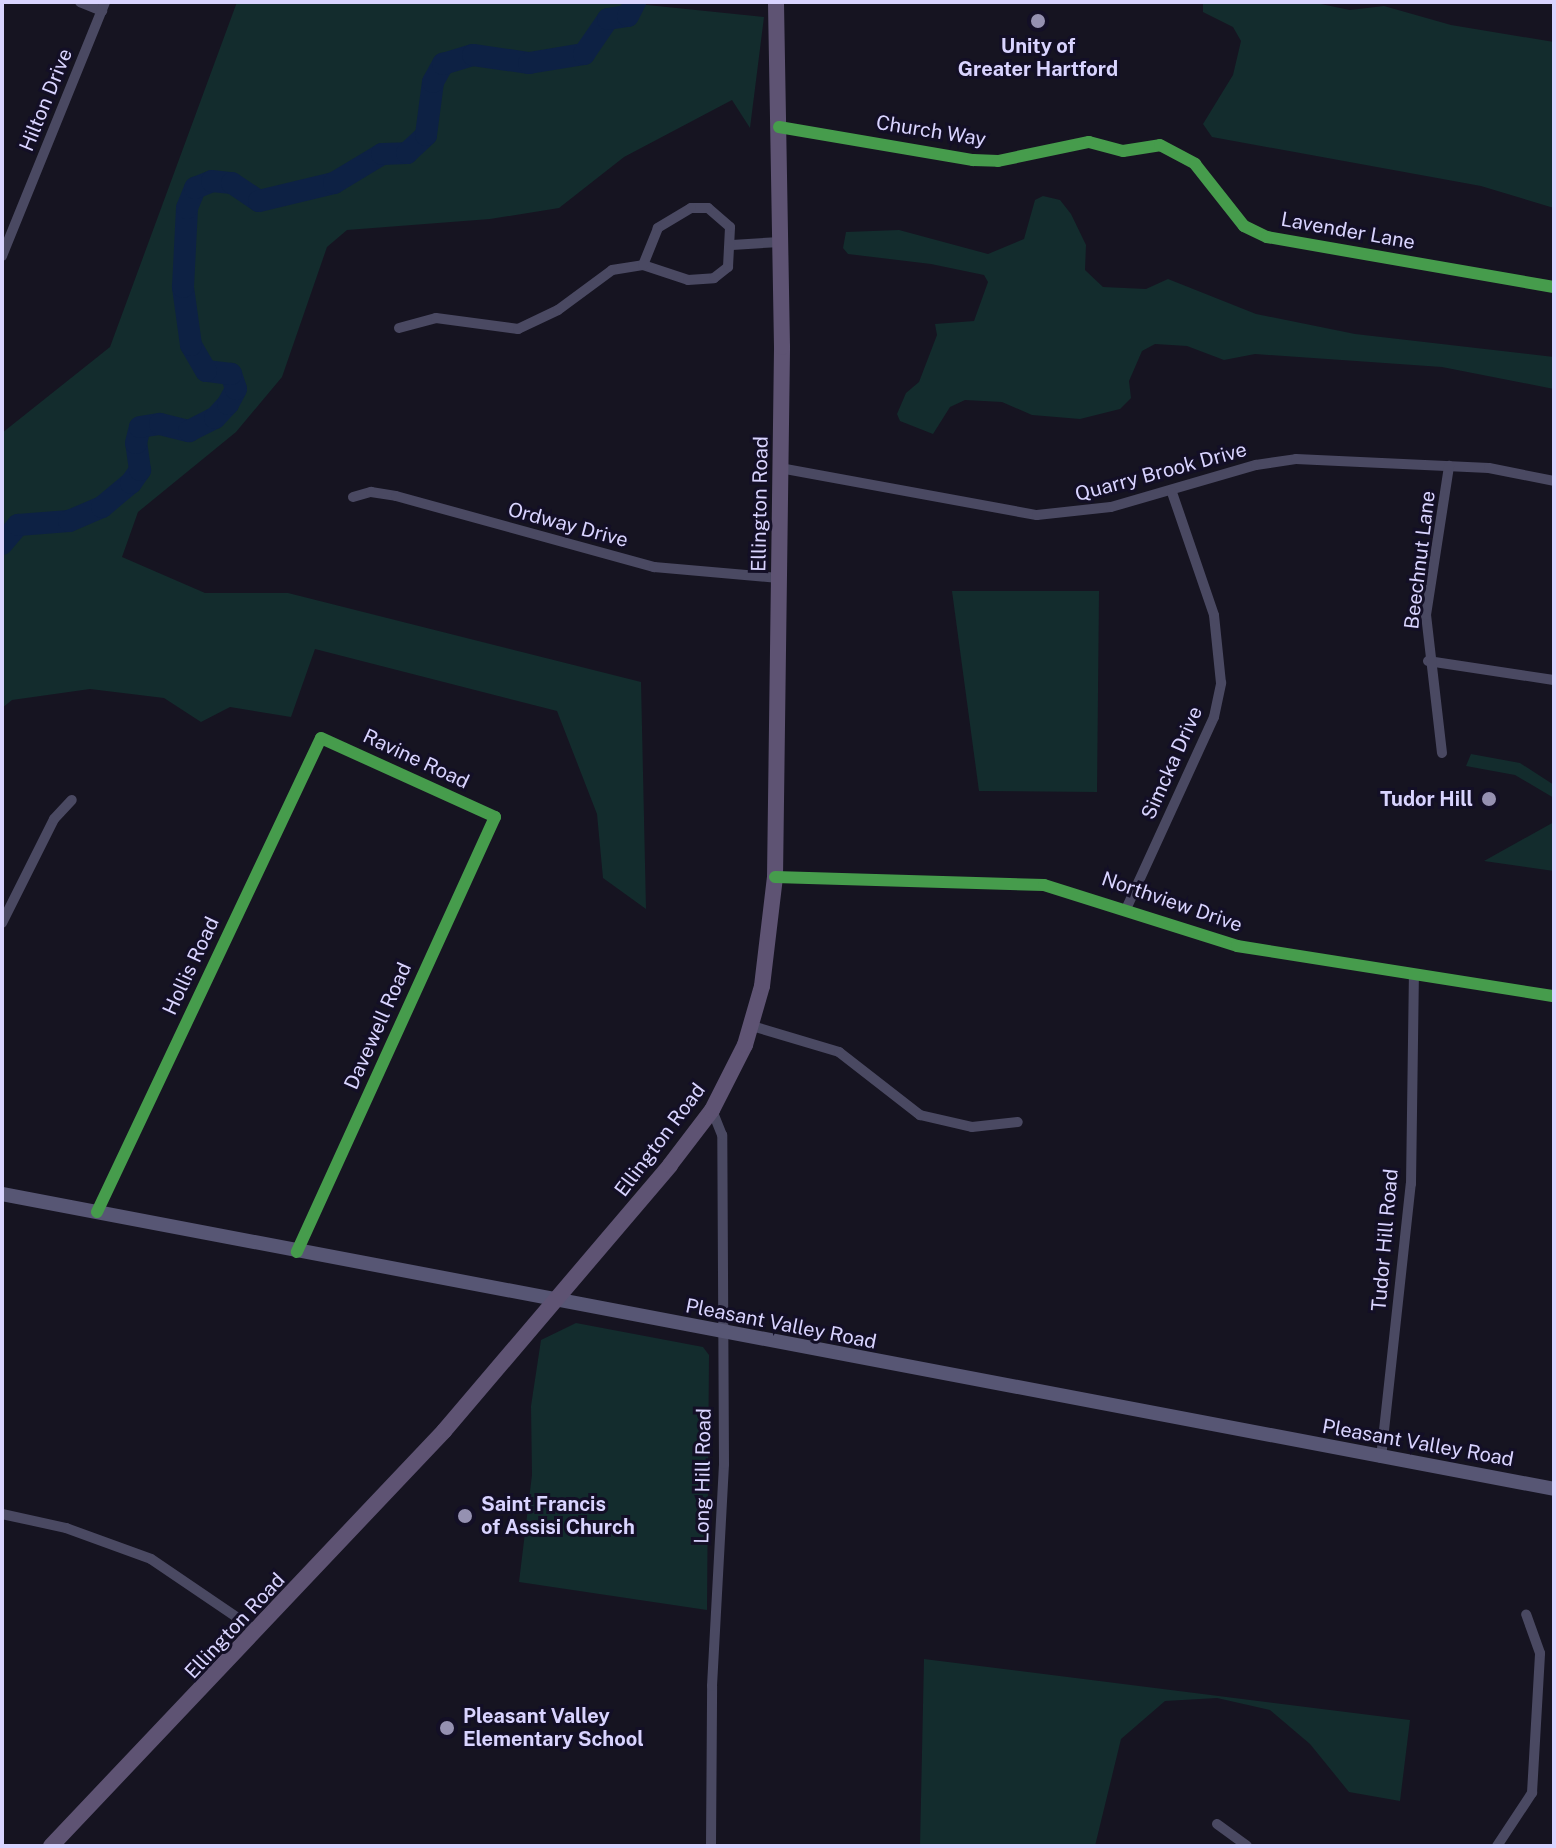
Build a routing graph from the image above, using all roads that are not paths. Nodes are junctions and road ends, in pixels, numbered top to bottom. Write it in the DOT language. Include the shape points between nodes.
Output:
graph roads {
  1 [pos="80,2"];
  2 [pos="776,2"];
  3 [pos="103,6"];
  4 [pos="779,127"];
  5 [pos="1123,151"];
  6 [pos="780,242"];
  7 [pos="732,245"];
  8 [pos="2,256"];
  9 [pos="643,265"];
  10 [pos="1554,287"];
  11 [pos="399,328"];
  12 [pos="1449,466"];
  13 [pos="780,468"];
  14 [pos="1554,481"];
  15 [pos="1172,492"];
  16 [pos="353,497"];
  17 [pos="779,578"];
  18 [pos="1428,661"];
  19 [pos="1554,680"];
  20 [pos="321,738"];
  21 [pos="1442,753"];
  22 [pos="72,800"];
  23 [pos="495,817"];
  24 [pos="775,877"];
  25 [pos="1127,907"];
  26 [pos="2,923"];
  27 [pos="1414,977"];
  28 [pos="1554,996"];
  29 [pos="752,1026"];
  30 [pos="712,1110"];
  31 [pos="1018,1122"];
  32 [pos="2,1194"];
  33 [pos="97,1212"];
  34 [pos="297,1252"];
  35 [pos="556,1301"];
  36 [pos="721,1334"];
  37 [pos="1381,1458"];
  38 [pos="1554,1489"];
  39 [pos="2,1514"];
  40 [pos="1526,1614"];
  41 [pos="257,1631"];
  42 [pos="1217,1824"];
  43 [pos="51,1846"];
  44 [pos="711,1846"];
  45 [pos="1247,1846"];
  46 [pos="1497,1846"];
  1 -- 3 [label="street"];
  2 -- 4 [label="main road, Ellington Road"];
  3 -- 8 [label="street, Hilton Drive"];
  4 -- 5 [label="street, Church Way" via="973,160 998,161 1089,142"];
  4 -- 6 [label="main road, Ellington Road"];
  5 -- 10 [label="street, Lavender Lane" via="1150,144 1174,150 1195,164 1244,226 1267,237"];
  6 -- 7 [label="street"];
  6 -- 13 [label="main road, Ellington Road"];
  7 -- 9 [label="street" via="728,267 714,278 688,280"];
  7 -- 9 [label="street" via="730,227 720,215 691,208 658,228"];
  9 -- 11 [label="street" via="612,270 558,310 518,329 436,318"];
  12 -- 14 [label="street, Quarry Brook Drive"];
  12 -- 15 [label="street, Quarry Brook Drive" via="1296,459 1256,465"];
  12 -- 18 [label="street, Beechnut Lane" via="1426,615"];
  13 -- 15 [label="street, Quarry Brook Drive" via="1037,515 1074,514"];
  13 -- 17 [label="main road, Ellington Road"];
  15 -- 25 [label="street, Simcka Drive" via="1214,615 1221,683 1214,717"];
  16 -- 17 [label="street, Ordway Drive" via="371,492 396,496 654,567"];
  17 -- 24 [label="main road, Ellington Road"];
  18 -- 19 [label="street"];
  18 -- 21 [label="street, Beechnut Lane"];
  20 -- 23 [label="street, Ravine Road"];
  20 -- 33 [label="street, Hollis Road"];
  22 -- 26 [label="street" via="54,819"];
  23 -- 34 [label="street, Davewell Road"];
  24 -- 25 [label="street, Northview Drive" via="1044,885"];
  24 -- 29 [label="main road, Ellington Road" via="771,933"];
  25 -- 27 [label="street, Northview Drive" via="1237,946"];
  27 -- 28 [label="street, Northview Drive"];
  27 -- 37 [label="street, Tudor Hill Road" via="1411,1184"];
  29 -- 30 [label="main road, Ellington Road"];
  29 -- 31 [label="street" via="839,1052 920,1115 972,1127"];
  30 -- 35 [label="main road, Ellington Road"];
  30 -- 36 [label="street, Long Hill Road" via="722,1135"];
  32 -- 33 [label="main road, Pleasant Valley Road"];
  33 -- 34 [label="main road, Pleasant Valley Road"];
  34 -- 35 [label="main road, Pleasant Valley Road"];
  35 -- 36 [label="main road, Pleasant Valley Road"];
  35 -- 41 [label="main road, Ellington Road" via="397,1485"];
  36 -- 37 [label="main road, Pleasant Valley Road"];
  36 -- 44 [label="street, Long Hill Road" via="723,1487 712,1686"];
  37 -- 38 [label="main road, Pleasant Valley Road"];
  39 -- 41 [label="street" via="66,1528 151,1559"];
  40 -- 46 [label="street" via="1540,1653 1532,1793"];
  41 -- 43 [label="main road, Ellington Road"];
  42 -- 45 [label="street"];
}
